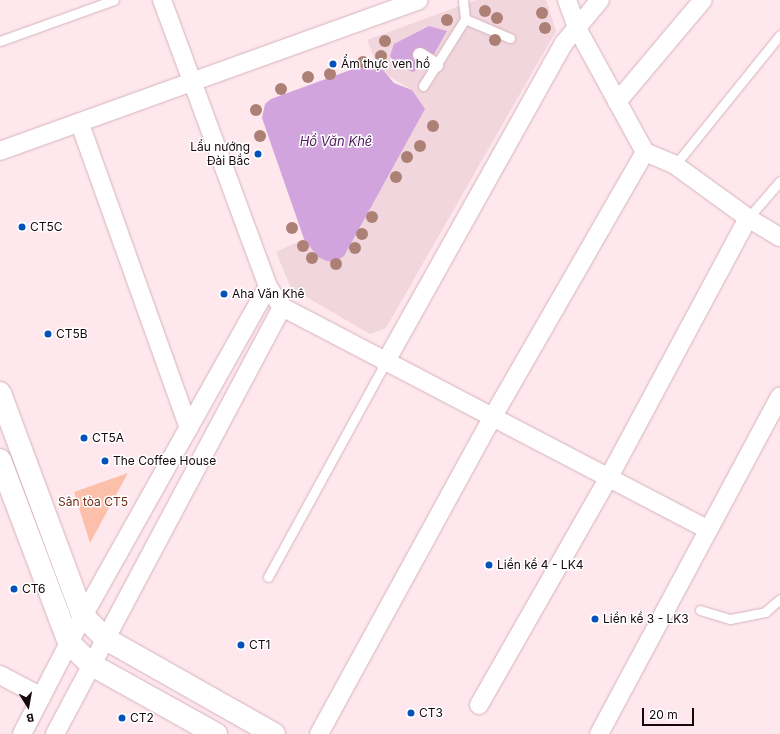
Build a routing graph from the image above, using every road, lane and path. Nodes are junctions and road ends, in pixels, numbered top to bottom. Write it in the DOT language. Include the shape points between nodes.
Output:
graph roads {
  1 [pos="114,0"];
  2 [pos="162,0"];
  3 [pos="419,0"];
  4 [pos="463,0"];
  5 [pos="567,0"];
  6 [pos="600,0"];
  7 [pos="703,0"];
  8 [pos="465,19"];
  9 [pos="577,28"];
  10 [pos="780,35"];
  11 [pos="510,38"];
  12 [pos="0,42"];
  13 [pos="420,55"];
  14 [pos="436,65"];
  15 [pos="194,83"];
  16 [pos="423,86"];
  17 [pos="617,102"];
  18 [pos="80,124"];
  19 [pos="0,151"];
  20 [pos="645,152"];
  21 [pos="675,165"];
  22 [pos="780,181"];
  23 [pos="748,218"];
  24 [pos="780,237"];
  25 [pos="268,287"];
  26 [pos="282,307"];
  27 [pos="385,363"];
  28 [pos="0,392"];
  29 [pos="778,405"];
  30 [pos="492,418"];
  31 [pos="189,428"];
  32 [pos="0,460"];
  33 [pos="608,479"];
  34 [pos="707,529"];
  35 [pos="268,577"];
  36 [pos="780,599"];
  37 [pos="700,610"];
  38 [pos="83,616"];
  39 [pos="106,640"];
  40 [pos="69,643"];
  41 [pos="92,665"];
  42 [pos="0,675"];
  43 [pos="42,697"];
  44 [pos="479,706"];
  45 [pos="22,734"];
  46 [pos="55,734"];
  47 [pos="216,734"];
  48 [pos="274,734"];
  49 [pos="318,734"];
  50 [pos="599,734"];
  1 -- 12 [label="lane"];
  2 -- 15 [label="street"];
  3 -- 15 [label="street"];
  4 -- 8 [label="lane"];
  5 -- 9 [label="street"];
  6 -- 9 [label="street"];
  7 -- 17 [label="street"];
  8 -- 11 [label="lane"];
  8 -- 14 [label="lane"];
  9 -- 17 [label="street"];
  9 -- 27 [label="street" via="564,43"];
  10 -- 21 [label="lane"];
  13 -- 14 [label="street"];
  14 -- 16 [label="lane"];
  15 -- 18 [label="street"];
  15 -- 25 [label="street"];
  17 -- 20 [label="street"];
  18 -- 19 [label="street"];
  18 -- 31 [label="street"];
  20 -- 21 [label="street"];
  20 -- 30 [label="street"];
  21 -- 23 [label="street"];
  22 -- 23 [label="lane"];
  23 -- 24 [label="street"];
  23 -- 33 [label="street"];
  25 -- 26 [label="street"];
  25 -- 31 [label="street"];
  26 -- 27 [label="street"];
  26 -- 39 [label="street"];
  27 -- 30 [label="street"];
  27 -- 35 [label="lane"];
  28 -- 38 [label="street"];
  29 -- 34 [label="street"];
  30 -- 33 [label="street"];
  30 -- 49 [label="street"];
  31 -- 38 [label="street"];
  32 -- 40 [label="street"];
  33 -- 34 [label="street"];
  33 -- 44 [label="street"];
  34 -- 50 [label="street"];
  36 -- 37 [label="lane" via="765,612 730,619"];
  38 -- 39 [label="street"];
  38 -- 40 [label="street"];
  39 -- 41 [label="street"];
  39 -- 48 [label="street"];
  40 -- 41 [label="street"];
  40 -- 43 [label="street"];
  41 -- 46 [label="street"];
  41 -- 47 [label="street"];
  42 -- 43 [label="street"];
  43 -- 45 [label="street"];
}
